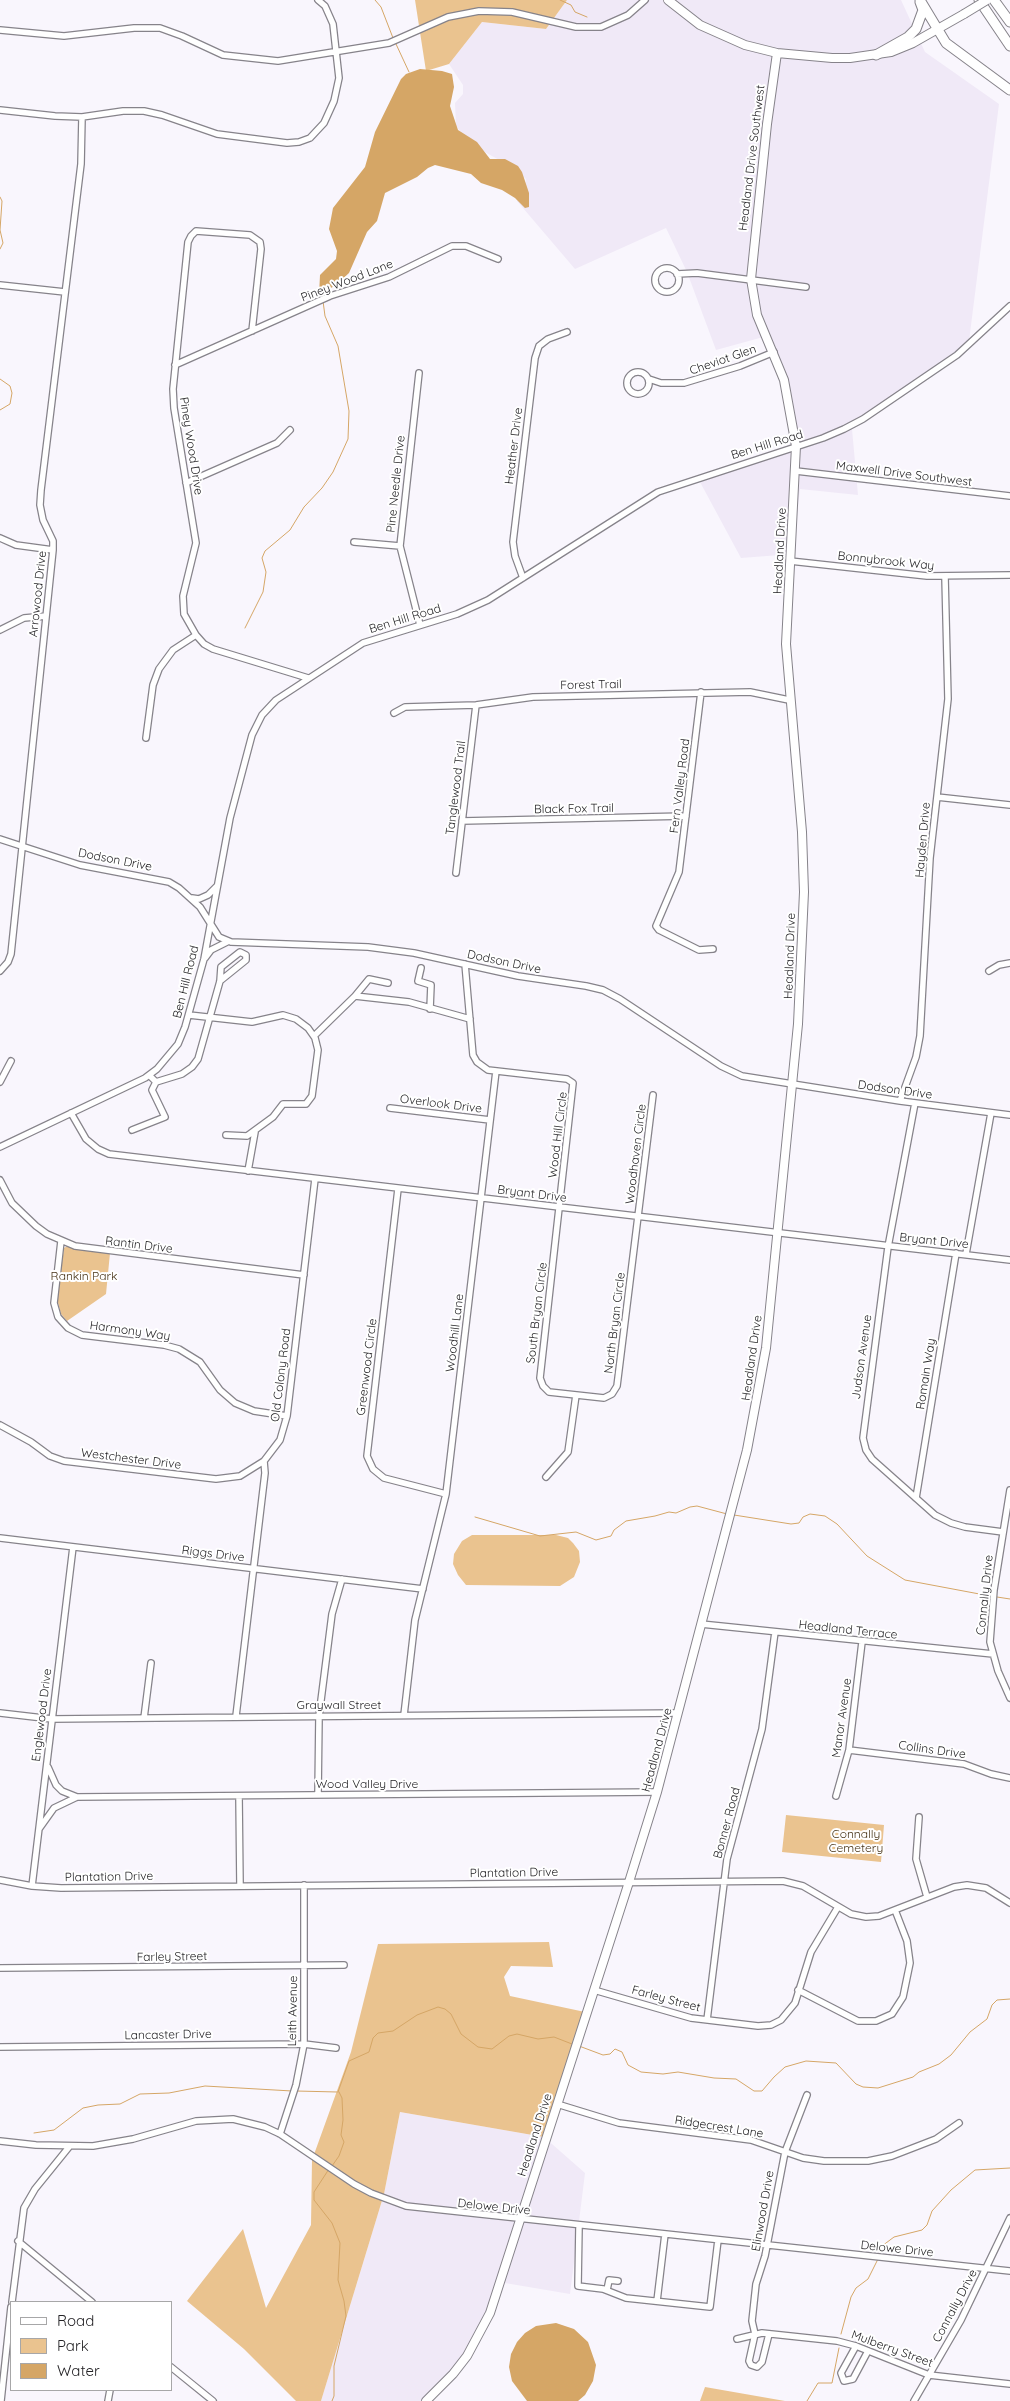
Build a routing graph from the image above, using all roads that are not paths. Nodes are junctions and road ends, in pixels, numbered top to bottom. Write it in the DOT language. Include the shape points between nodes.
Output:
graph roads {
  1 [pos="318,0"];
  2 [pos="645,0"];
  3 [pos="668,0"];
  4 [pos="920,0"];
  5 [pos="979,0"];
  6 [pos="987,0"];
  7 [pos="994,0"];
  8 [pos="1010,22"];
  9 [pos="938,29"];
  10 [pos="0,30"];
  11 [pos="1010,46"];
  12 [pos="337,52"];
  13 [pos="778,53"];
  14 [pos="876,56"];
  15 [pos="1010,90"];
  16 [pos="0,110"];
  17 [pos="82,117"];
  18 [pos="498,259"];
  19 [pos="751,267"];
  20 [pos="677,274"];
  21 [pos="751,279"];
  22 [pos="0,285"];
  23 [pos="806,287"];
  24 [pos="65,292"];
  25 [pos="1010,306"];
  26 [pos="252,330"];
  27 [pos="567,332"];
  28 [pos="774,352"];
  29 [pos="175,365"];
  30 [pos="419,373"];
  31 [pos="649,380"];
  32 [pos="290,430"];
  33 [pos="796,446"];
  34 [pos="796,472"];
  35 [pos="186,483"];
  36 [pos="1010,496"];
  37 [pos="0,538"];
  38 [pos="354,542"];
  39 [pos="400,546"];
  40 [pos="53,550"];
  41 [pos="790,561"];
  42 [pos="1010,575"];
  43 [pos="945,577"];
  44 [pos="522,578"];
  45 [pos="46,616"];
  46 [pos="420,625"];
  47 [pos="0,630"];
  48 [pos="196,635"];
  49 [pos="308,678"];
  50 [pos="701,692"];
  51 [pos="789,700"];
  52 [pos="476,705"];
  53 [pos="394,713"];
  54 [pos="146,738"];
  55 [pos="937,797"];
  56 [pos="1010,805"];
  57 [pos="686,816"];
  58 [pos="462,821"];
  59 [pos="0,839"];
  60 [pos="22,847"];
  61 [pos="456,873"];
  62 [pos="217,886"];
  63 [pos="192,898"];
  64 [pos="210,921"];
  65 [pos="228,941"];
  66 [pos="713,949"];
  67 [pos="204,959"];
  68 [pos="1010,963"];
  69 [pos="465,964"];
  70 [pos="421,968"];
  71 [pos="989,971"];
  72 [pos="0,972"];
  73 [pos="220,981"];
  74 [pos="388,982"];
  75 [pos="355,996"];
  76 [pos="430,1009"];
  77 [pos="189,1015"];
  78 [pos="208,1018"];
  79 [pos="470,1018"];
  80 [pos="314,1036"];
  81 [pos="10,1061"];
  82 [pos="496,1071"];
  83 [pos="149,1074"];
  84 [pos="0,1082"];
  85 [pos="156,1082"];
  86 [pos="792,1085"];
  87 [pos="653,1095"];
  88 [pos="900,1101"];
  89 [pos="915,1103"];
  90 [pos="390,1108"];
  91 [pos="71,1113"];
  92 [pos="991,1113"];
  93 [pos="1010,1116"];
  94 [pos="490,1120"];
  95 [pos="132,1130"];
  96 [pos="255,1132"];
  97 [pos="226,1135"];
  98 [pos="0,1147"];
  99 [pos="248,1171"];
  100 [pos="315,1179"];
  101 [pos="0,1180"];
  102 [pos="398,1189"];
  103 [pos="481,1198"];
  104 [pos="560,1207"];
  105 [pos="638,1216"];
  106 [pos="778,1232"];
  107 [pos="61,1241"];
  108 [pos="888,1247"];
  109 [pos="956,1253"];
  110 [pos="966,1254"];
  111 [pos="1010,1260"];
  112 [pos="304,1275"];
  113 [pos="576,1395"];
  114 [pos="287,1416"];
  115 [pos="0,1425"];
  116 [pos="264,1461"];
  117 [pos="546,1477"];
  118 [pos="1010,1490"];
  119 [pos="446,1494"];
  120 [pos="916,1498"];
  121 [pos="1009,1507"];
  122 [pos="1003,1532"];
  123 [pos="0,1538"];
  124 [pos="73,1547"];
  125 [pos="253,1569"];
  126 [pos="342,1579"];
  127 [pos="423,1589"];
  128 [pos="701,1624"];
  129 [pos="774,1632"];
  130 [pos="862,1642"];
  131 [pos="993,1654"];
  132 [pos="151,1663"];
  133 [pos="1010,1698"];
  134 [pos="678,1712"];
  135 [pos="0,1713"];
  136 [pos="404,1715"];
  137 [pos="236,1716"];
  138 [pos="319,1716"];
  139 [pos="144,1718"];
  140 [pos="52,1719"];
  141 [pos="49,1744"];
  142 [pos="849,1750"];
  143 [pos="1010,1778"];
  144 [pos="657,1792"];
  145 [pos="318,1795"];
  146 [pos="239,1796"];
  147 [pos="836,1796"];
  148 [pos="77,1797"];
  149 [pos="919,1817"];
  150 [pos="39,1829"];
  151 [pos="0,1880"];
  152 [pos="629,1882"];
  153 [pos="723,1882"];
  154 [pos="304,1885"];
  155 [pos="32,1886"];
  156 [pos="240,1886"];
  157 [pos="927,1897"];
  158 [pos="1010,1902"];
  159 [pos="838,1907"];
  160 [pos="895,1910"];
  161 [pos="304,1965"];
  162 [pos="344,1965"];
  163 [pos="0,1968"];
  164 [pos="594,1990"];
  165 [pos="798,1990"];
  166 [pos="707,2020"];
  167 [pos="304,2044"];
  168 [pos="0,2048"];
  169 [pos="336,2048"];
  170 [pos="807,2095"];
  171 [pos="557,2104"];
  172 [pos="959,2123"];
  173 [pos="280,2134"];
  174 [pos="0,2141"];
  175 [pos="69,2147"];
  176 [pos="785,2152"];
  177 [pos="1010,2218"];
  178 [pos="520,2219"];
  179 [pos="580,2226"];
  180 [pos="665,2234"];
  181 [pos="718,2240"];
  182 [pos="18,2241"];
  183 [pos="767,2245"];
  184 [pos="987,2268"];
  185 [pos="1010,2271"];
  186 [pos="618,2281"];
  187 [pos="603,2289"];
  188 [pos="12,2301"];
  189 [pos="91,2301"];
  190 [pos="657,2301"];
  191 [pos="10,2316"];
  192 [pos="755,2334"];
  193 [pos="769,2334"];
  194 [pos="737,2339"];
  195 [pos="856,2346"];
  196 [pos="868,2351"];
  197 [pos="172,2368"];
  198 [pos="929,2375"];
  199 [pos="1010,2384"];
  200 [pos="1,2401"];
  201 [pos="214,2401"];
  202 [pos="426,2401"];
  203 [pos="914,2401"];
  1 -- 12 [label="street" via="331,17"];
  2 -- 12 [label="street" via="628,15 600,27 576,27 512,12 479,11 448,17 389,43"];
  3 -- 13 [label="main road" via="714,32 745,45"];
  4 -- 9 [label="highway"];
  4 -- 14 [label="highway" via="923,10 916,29"];
  5 -- 11 [label="highway"];
  6 -- 9 [label="main road, bridge"];
  7 -- 8 [label="highway"];
  9 -- 14 [label="main road" via="913,43"];
  9 -- 15 [label="highway" via="946,43"];
  10 -- 12 [label="street" via="64,36 160,28 223,55 278,61"];
  12 -- 17 [label="street" via="339,78 334,101 319,130 299,142 217,134 144,111"];
  13 -- 14 [label="main road" via="832,58"];
  13 -- 19 [label="main road, Headland Drive Southwest"];
  16 -- 17 [label="street"];
  17 -- 24 [label="street, Arrowood Drive" via="82,153"];
  18 -- 26 [label="street, Piney Wood Lane" via="466,246 452,246 389,277 330,296"];
  19 -- 21 [label="main road, Headland Drive"];
  20 -- 20 [label="street" via="671,269 662,269 656,276 657,285 663,290 672,290 678,283"];
  20 -- 21 [label="street"];
  21 -- 23 [label="street"];
  21 -- 28 [label="main road, Headland Drive" via="757,315"];
  22 -- 24 [label="street"];
  24 -- 40 [label="street, Arrowood Drive" via="40,505"];
  25 -- 33 [label="street, Ben Hill Road" via="959,353 883,405 844,429"];
  26 -- 29 [label="street, Piney Wood Lane"];
  26 -- 29 [label="street, Piney Wood Drive" via="260,242 250,235 196,231 188,242"];
  27 -- 44 [label="street, Heather Drive" via="548,338 539,346 535,358 514,542 514,556"];
  28 -- 31 [label="street, Cheviot Glen" via="684,383"];
  28 -- 33 [label="main road, Headland Drive" via="784,380"];
  29 -- 35 [label="street, Piney Wood Drive" via="174,408"];
  30 -- 39 [label="street, Pine Needle Drive"];
  31 -- 31 [label="street, Cheviot Glen" via="644,373 635,372 628,377 627,386 633,393 641,394 648,388"];
  32 -- 35 [label="street" via="277,443"];
  33 -- 34 [label="main road, Headland Drive"];
  33 -- 44 [label="street, Ben Hill Road" via="658,492"];
  34 -- 36 [label="street, Maxwell Drive Southwest"];
  34 -- 41 [label="main road, Headland Drive"];
  35 -- 48 [label="street, Piney Wood Drive" via="196,543 182,606 186,621"];
  37 -- 40 [label="street" via="16,545"];
  38 -- 39 [label="street"];
  39 -- 46 [label="street, Pine Needle Drive"];
  40 -- 45 [label="street, Arrowood Drive"];
  41 -- 43 [label="street, Bonnybrook Way"];
  41 -- 51 [label="main road, Headland Drive" via="786,644"];
  42 -- 43 [label="street, Bonnybrook Way"];
  43 -- 55 [label="street, Hayden Drive" via="948,699"];
  44 -- 46 [label="street, Ben Hill Road" via="473,608"];
  45 -- 47 [label="street" via="24,618"];
  45 -- 60 [label="street, Arrowood Drive"];
  46 -- 49 [label="street, Ben Hill Road" via="363,643"];
  48 -- 49 [label="street, Piney Wood Drive" via="214,649"];
  48 -- 54 [label="street" via="173,650 159,670"];
  49 -- 62 [label="street, Ben Hill Road" via="269,706 252,735 230,818"];
  50 -- 51 [label="street, Forest Trail" via="750,692"];
  50 -- 52 [label="street, Forest Trail" via="533,697"];
  50 -- 57 [label="street, Fern Valley Road"];
  51 -- 86 [label="main road, Headland Drive" via="802,832 804,892 802,982"];
  52 -- 53 [label="street, Forest Trail" via="405,707"];
  52 -- 58 [label="street, Tanglewood Trail"];
  55 -- 56 [label="street"];
  55 -- 88 [label="street, Hayden Drive" via="930,858 920,1036"];
  57 -- 58 [label="street, Black Fox Trail"];
  57 -- 66 [label="street, Fern Valley Road" via="679,872 656,926 699,950"];
  58 -- 61 [label="street, Tanglewood Trail"];
  59 -- 60 [label="street, Dodson Drive"];
  60 -- 63 [label="street, Dodson Drive" via="80,865 164,880"];
  60 -- 72 [label="street, Arrowood Drive" via="11,954"];
  62 -- 63 [label="street" via="208,895"];
  62 -- 64 [label="street, Ben Hill Road"];
  63 -- 64 [label="street, Dodson Drive"];
  64 -- 65 [label="street, Dodson Drive" via="219,937"];
  64 -- 67 [label="street, Ben Hill Road"];
  65 -- 67 [label="street" via="211,950"];
  65 -- 69 [label="street, Dodson Drive" via="368,947"];
  67 -- 77 [label="street, Ben Hill Road"];
  68 -- 71 [label="street"];
  69 -- 79 [label="street"];
  69 -- 86 [label="street, Dodson Drive" via="602,990 731,1071 752,1079"];
  70 -- 76 [label="street" via="418,981 431,985"];
  73 -- 73 [label="street" via="246,960 246,955 240,952 220,967"];
  73 -- 78 [label="street"];
  74 -- 75 [label="street" via="370,979"];
  75 -- 76 [label="street" via="409,1002"];
  75 -- 80 [label="street"];
  76 -- 79 [label="street"];
  77 -- 78 [label="street"];
  77 -- 83 [label="street, Ben Hill Road" via="178,1044 169,1057"];
  78 -- 80 [label="street" via="252,1022 282,1015 296,1019"];
  78 -- 85 [label="street" via="198,1059 192,1067 182,1074"];
  79 -- 82 [label="street" via="473,1055 482,1067"];
  80 -- 96 [label="street" via="318,1050 312,1096 306,1104 283,1104"];
  81 -- 84 [label="street"];
  82 -- 94 [label="street, Woodhill Lane"];
  82 -- 104 [label="street, Wood Hill Circle" via="567,1079 573,1084"];
  83 -- 85 [label="street"];
  83 -- 91 [label="street, Ben Hill Road"];
  85 -- 95 [label="street" via="152,1090 165,1117"];
  86 -- 88 [label="street, Dodson Drive"];
  86 -- 106 [label="main road, Headland Drive"];
  87 -- 105 [label="street, Woodhaven Circle"];
  88 -- 89 [label="street, Dodson Drive"];
  89 -- 92 [label="street, Dodson Drive"];
  89 -- 108 [label="street, Judson Avenue"];
  90 -- 94 [label="street, Overlook Drive"];
  91 -- 98 [label="street, Ben Hill Road"];
  91 -- 99 [label="street, Bryant Drive" via="86,1139 109,1154"];
  92 -- 93 [label="street, Dodson Drive"];
  92 -- 110 [label="street"];
  94 -- 103 [label="street, Woodhill Lane"];
  96 -- 97 [label="street" via="247,1136"];
  96 -- 99 [label="street"];
  99 -- 100 [label="street, Bryant Drive"];
  100 -- 102 [label="street, Bryant Drive"];
  100 -- 112 [label="street, Old Colony Road"];
  101 -- 107 [label="street, Rantin Drive" via="12,1203 24,1216"];
  102 -- 103 [label="street, Bryant Drive"];
  102 -- 119 [label="street, Greenwood Circle" via="367,1456 373,1469 384,1478"];
  103 -- 104 [label="street, Bryant Drive"];
  103 -- 119 [label="street, Woodhill Lane"];
  104 -- 105 [label="street, Bryant Drive"];
  104 -- 113 [label="street, South Bryan Circle" via="540,1378 542,1386 549,1392"];
  105 -- 106 [label="street, Bryant Drive"];
  105 -- 113 [label="street, North Bryan Circle" via="617,1386 604,1398"];
  106 -- 108 [label="street, Bryant Drive"];
  106 -- 128 [label="main road, Headland Drive" via="757,1405"];
  107 -- 112 [label="street, Rantin Drive" via="88,1248"];
  107 -- 114 [label="street, Harmony Way" via="54,1303 58,1317 68,1328 82,1334 179,1349 200,1362 220,1390 235,1403 254,1411"];
  108 -- 109 [label="street, Bryant Drive"];
  108 -- 120 [label="street, Judson Avenue" via="862,1438 872,1459"];
  109 -- 110 [label="street, Bryant Drive"];
  109 -- 120 [label="street, Romain Way"];
  110 -- 111 [label="street, Bryant Drive"];
  112 -- 114 [label="street, Old Colony Road"];
  113 -- 117 [label="street" via="568,1452"];
  114 -- 116 [label="street, Old Colony Road" via="280,1440"];
  115 -- 116 [label="street, Westchester Drive" via="64,1462 216,1479 240,1476"];
  116 -- 125 [label="street"];
  118 -- 121 [label="street, Connally Drive"];
  119 -- 127 [label="street, Woodhill Lane"];
  120 -- 122 [label="street, Judson Avenue" via="935,1515 951,1523"];
  121 -- 122 [label="street, Connally Drive"];
  122 -- 131 [label="street, Connally Drive" via="991,1620"];
  123 -- 124 [label="street, Riggs Drive"];
  124 -- 125 [label="street, Riggs Drive"];
  124 -- 140 [label="street, Englewood Drive"];
  125 -- 126 [label="street, Riggs Drive"];
  125 -- 137 [label="street"];
  126 -- 127 [label="street, Riggs Drive"];
  126 -- 138 [label="street" via="332,1614"];
  127 -- 136 [label="street, Woodhill Lane" via="415,1620"];
  128 -- 129 [label="street, Headland Terrace"];
  128 -- 134 [label="main road, Headland Drive"];
  129 -- 130 [label="street, Headland Terrace"];
  129 -- 153 [label="street, Bonner Road" via="762,1730 731,1838"];
  130 -- 131 [label="street, Headland Terrace"];
  130 -- 142 [label="street, Manor Avenue"];
  131 -- 133 [label="street, Connally Drive"];
  132 -- 139 [label="street"];
  134 -- 136 [label="street, Graywall Street"];
  134 -- 144 [label="main road, Headland Drive"];
  135 -- 140 [label="street, Graywall Street"];
  136 -- 138 [label="street, Graywall Street"];
  137 -- 138 [label="street, Graywall Street"];
  137 -- 139 [label="street, Graywall Street"];
  138 -- 145 [label="street"];
  139 -- 140 [label="street, Graywall Street"];
  140 -- 141 [label="street, Englewood Drive"];
  141 -- 148 [label="street" via="48,1766 52,1780 62,1791"];
  141 -- 150 [label="street, Englewood Drive"];
  142 -- 143 [label="street, Collins Drive" via="964,1764"];
  142 -- 147 [label="street, Manor Avenue"];
  144 -- 145 [label="street, Wood Valley Drive"];
  144 -- 152 [label="main road, Headland Drive"];
  145 -- 146 [label="street, Wood Valley Drive"];
  146 -- 148 [label="street, Wood Valley Drive"];
  146 -- 156 [label="street"];
  148 -- 150 [label="street, Wood Valley Drive" via="54,1808"];
  149 -- 157 [label="street" via="916,1860"];
  150 -- 155 [label="street, Englewood Drive"];
  151 -- 155 [label="street, Plantation Drive"];
  152 -- 153 [label="street, Plantation Drive"];
  152 -- 154 [label="street, Plantation Drive"];
  152 -- 164 [label="main road, Headland Drive"];
  153 -- 159 [label="street, Plantation Drive" via="793,1882"];
  153 -- 166 [label="street, Bonner Road"];
  154 -- 156 [label="street, Plantation Drive"];
  154 -- 161 [label="street, Leith Avenue"];
  155 -- 156 [label="street, Plantation Drive"];
  157 -- 158 [label="street, Plantation Drive" via="954,1887 973,1885 986,1888"];
  157 -- 160 [label="street, Plantation Drive"];
  159 -- 160 [label="street, Plantation Drive" via="866,1917"];
  159 -- 165 [label="street, Farley Street" via="811,1952"];
  160 -- 165 [label="street" via="907,1941 910,1963 903,1997 892,2014 876,2021 858,2021"];
  161 -- 162 [label="street, Farley Street"];
  161 -- 163 [label="street, Farley Street"];
  161 -- 167 [label="street, Leith Avenue"];
  164 -- 166 [label="street, Farley Street" via="677,2015"];
  164 -- 171 [label="main road, Headland Drive"];
  165 -- 166 [label="street, Farley Street" via="790,2012 781,2020 765,2026"];
  167 -- 168 [label="street, Lancaster Drive"];
  167 -- 169 [label="street, Lancaster Drive"];
  167 -- 173 [label="street, Leith Avenue" via="296,2085"];
  170 -- 176 [label="street, Elinwood Drive"];
  171 -- 176 [label="street, Ridgecrest Lane" via="619,2123 751,2140"];
  171 -- 178 [label="main road, Headland Drive"];
  172 -- 176 [label="street, Ridgecrest Lane" via="918,2147 868,2161 824,2162"];
  173 -- 175 [label="street, Delowe Drive" via="250,2122 218,2118 184,2123 118,2143"];
  173 -- 178 [label="street, Delowe Drive" via="354,2184 388,2200 423,2209"];
  174 -- 175 [label="street, Delowe Drive"];
  175 -- 182 [label="street" via="29,2199"];
  176 -- 183 [label="street, Elinwood Drive"];
  177 -- 184 [label="street, Connally Drive"];
  178 -- 179 [label="street, Delowe Drive"];
  178 -- 202 [label="main road, Headland Drive" via="490,2313 478,2337 453,2374"];
  179 -- 180 [label="street, Delowe Drive"];
  179 -- 187 [label="street" via="578,2286"];
  180 -- 181 [label="street, Delowe Drive"];
  180 -- 190 [label="street"];
  181 -- 183 [label="street, Delowe Drive"];
  181 -- 190 [label="street" via="710,2307"];
  182 -- 188 [label="street"];
  182 -- 189 [label="street"];
  183 -- 184 [label="street, Delowe Drive"];
  183 -- 192 [label="street, Elinwood Drive" via="754,2293 752,2321"];
  184 -- 185 [label="street, Delowe Drive"];
  184 -- 198 [label="street, Connally Drive"];
  186 -- 187 [label="street" via="609,2280 607,2290"];
  187 -- 190 [label="street" via="616,2296"];
  191 -- 200 [label="street"];
  192 -- 193 [label="street, Mulberry Street"];
  192 -- 193 [label="street, Elinwood Drive" via="749,2361 754,2367 762,2362"];
  192 -- 194 [label="street, Mulberry Street"];
  193 -- 195 [label="street, Mulberry Street"];
  195 -- 196 [label="street, Mulberry Street"];
  195 -- 196 [label="street" via="841,2373 844,2381 853,2379"];
  196 -- 198 [label="street, Mulberry Street"];
  197 -- 201 [label="street"];
  198 -- 199 [label="street, Mulberry Street"];
  198 -- 203 [label="street, Connally Drive"];
}
